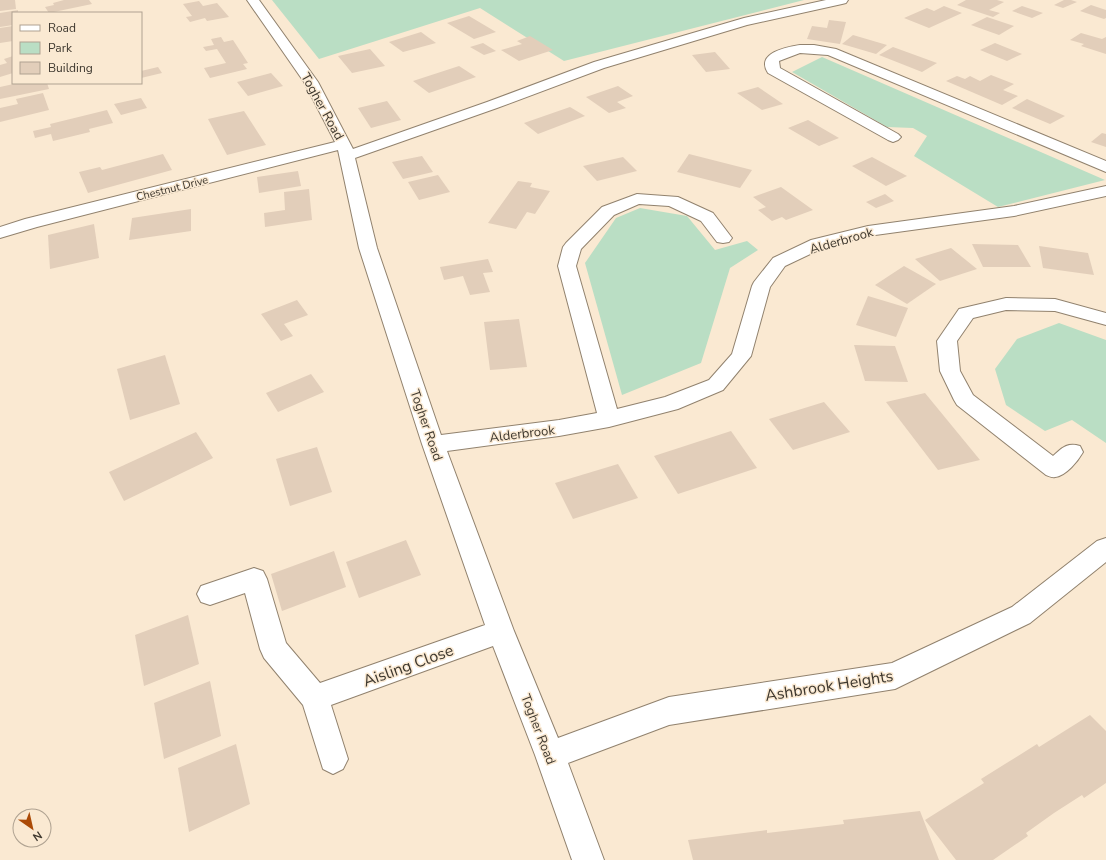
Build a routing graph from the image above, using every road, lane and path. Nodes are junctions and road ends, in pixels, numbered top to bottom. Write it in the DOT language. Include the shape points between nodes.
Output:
graph roads {
  1 [pos="252,0"];
  2 [pos="842,0"];
  3 [pos="893,138"];
  4 [pos="346,150"];
  5 [pos="1106,167"];
  6 [pos="1106,191"];
  7 [pos="0,233"];
  8 [pos="724,238"];
  9 [pos="1106,319"];
  10 [pos="610,419"];
  11 [pos="433,444"];
  12 [pos="1072,452"];
  13 [pos="1106,548"];
  14 [pos="210,594"];
  15 [pos="501,632"];
  16 [pos="315,698"];
  17 [pos="550,755"];
  18 [pos="333,759"];
  19 [pos="588,860"];
  1 -- 4 [label="street, Togher Road" via="311,82"];
  2 -- 4 [label="street, Chestnut Drive" via="744,22 599,65 492,105"];
  3 -- 5 [label="street" via="773,70 772,59 789,50 810,48 830,52"];
  4 -- 7 [label="street, Chestnut Drive" via="31,223"];
  4 -- 11 [label="street, Togher Road" via="368,248"];
  6 -- 10 [label="street, Alderbrook" via="1014,211 868,230 817,244 779,262 761,286 741,356 716,385 670,404"];
  8 -- 10 [label="street" via="707,217 672,201 637,199 608,211 572,248 567,266"];
  9 -- 12 [label="street" via="1055,306 1006,304 966,313 947,341 950,371 964,400 1054,469"];
  10 -- 11 [label="street, Alderbrook"];
  11 -- 15 [label="street, Togher Road"];
  13 -- 17 [label="street, Ashbrook Heights" via="1021,615 895,676 669,711"];
  14 -- 16 [label="street" via="254,579 274,649"];
  15 -- 16 [label="street, Aisling Close"];
  15 -- 17 [label="street, Togher Road"];
  16 -- 18 [label="street"];
  17 -- 19 [label="street, Togher Road"];
}
